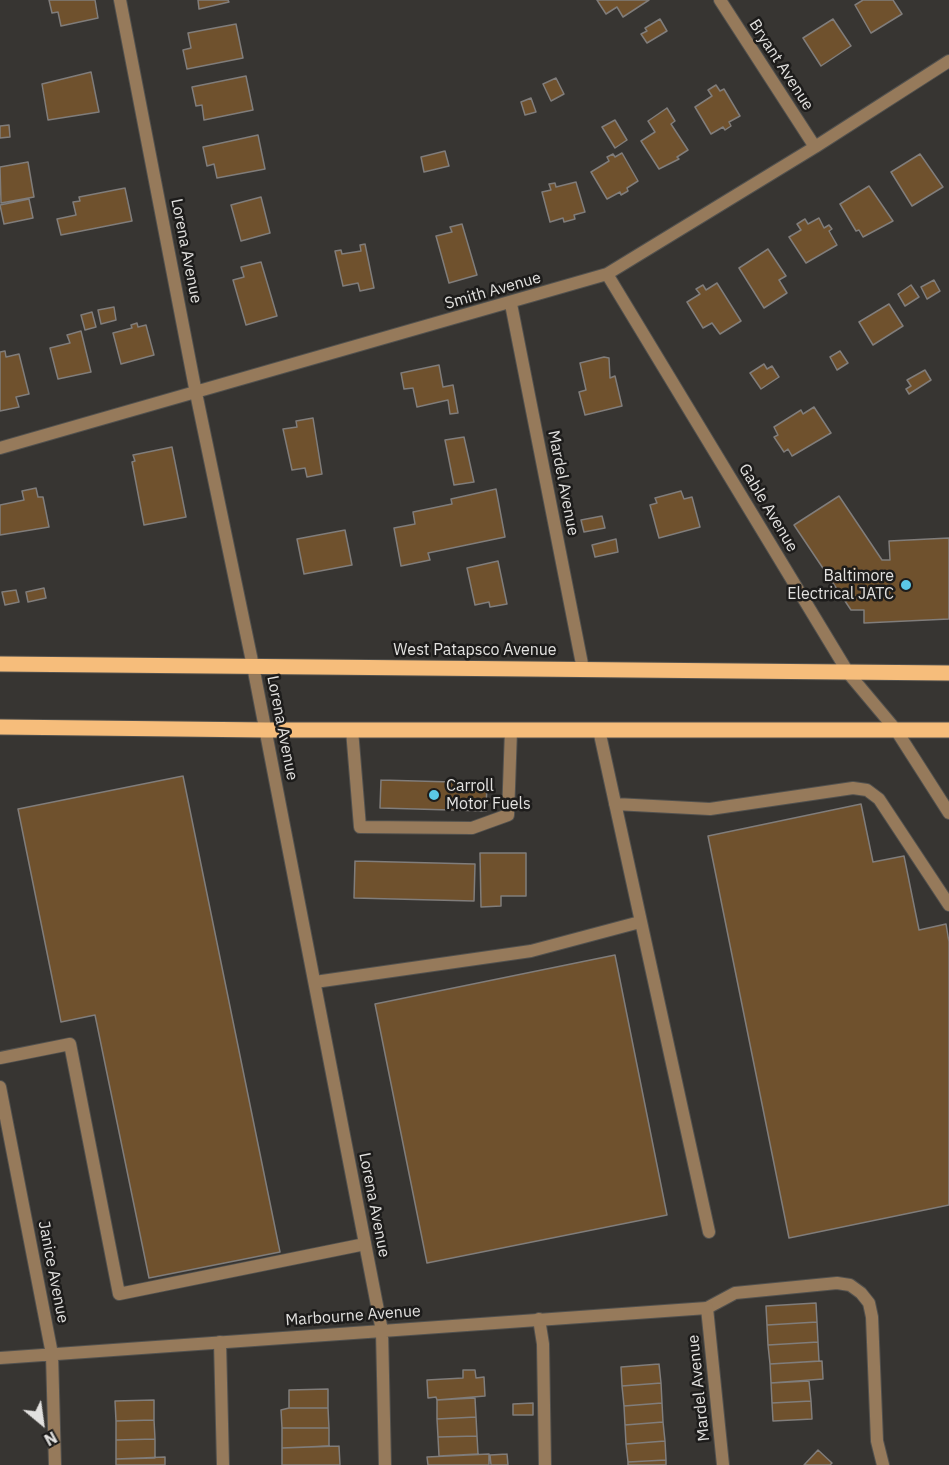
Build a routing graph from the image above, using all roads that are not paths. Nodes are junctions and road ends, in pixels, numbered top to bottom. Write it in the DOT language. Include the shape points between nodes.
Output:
graph roads {
  1 [pos="120,0"];
  2 [pos="720,0"];
  3 [pos="949,61"];
  4 [pos="815,147"];
  5 [pos="608,274"];
  6 [pos="511,304"];
  7 [pos="196,393"];
  8 [pos="0,448"];
  9 [pos="0,664"];
  10 [pos="254,666"];
  11 [pos="584,669"];
  12 [pos="949,673"];
  13 [pos="849,674"];
  14 [pos="0,727"];
  15 [pos="896,729"];
  16 [pos="266,730"];
  17 [pos="352,730"];
  18 [pos="511,730"];
  19 [pos="598,730"];
  20 [pos="949,730"];
  21 [pos="615,804"];
  22 [pos="949,813"];
  23 [pos="949,905"];
  24 [pos="640,922"];
  25 [pos="315,982"];
  26 [pos="0,1058"];
  27 [pos="0,1087"];
  28 [pos="709,1232"];
  29 [pos="365,1244"];
  30 [pos="707,1308"];
  31 [pos="539,1320"];
  32 [pos="382,1331"];
  33 [pos="220,1342"];
  34 [pos="52,1354"];
  35 [pos="0,1358"];
  36 [pos="55,1465"];
  37 [pos="223,1465"];
  38 [pos="385,1465"];
  39 [pos="545,1465"];
  40 [pos="723,1465"];
  41 [pos="883,1465"];
  1 -- 7 [label="street, Lorena Avenue"];
  2 -- 4 [label="street, Bryant Avenue"];
  3 -- 4 [label="street, Smith Avenue"];
  4 -- 5 [label="street, Smith Avenue"];
  5 -- 6 [label="street, Smith Avenue"];
  5 -- 13 [label="street, Gable Avenue"];
  6 -- 7 [label="street, Smith Avenue"];
  6 -- 11 [label="street, Mardel Avenue"];
  7 -- 8 [label="street, Smith Avenue"];
  7 -- 10 [label="street, Lorena Avenue"];
  9 -- 10 [label="main road, West Patapsco Avenue"];
  10 -- 11 [label="main road, West Patapsco Avenue"];
  10 -- 16 [label="street, Lorena Avenue"];
  11 -- 13 [label="main road, West Patapsco Avenue"];
  12 -- 13 [label="main road, West Patapsco Avenue"];
  13 -- 15 [label="street, Gable Avenue"];
  14 -- 16 [label="main road"];
  15 -- 19 [label="main road"];
  15 -- 20 [label="main road"];
  15 -- 22 [label="street, Gable Avenue"];
  16 -- 17 [label="main road"];
  16 -- 25 [label="street, Lorena Avenue"];
  17 -- 18 [label="main road"];
  17 -- 18 [label="street" via="360,827 472,828 508,815"];
  18 -- 19 [label="main road"];
  19 -- 21 [label="street"];
  21 -- 23 [label="street" via="710,809 854,788 867,790 879,799"];
  21 -- 24 [label="street"];
  24 -- 25 [label="street" via="531,951"];
  24 -- 28 [label="street"];
  25 -- 29 [label="street, Lorena Avenue"];
  26 -- 29 [label="street" via="70,1044 119,1294"];
  27 -- 34 [label="street, Janice Avenue"];
  29 -- 32 [label="street, Lorena Avenue"];
  30 -- 31 [label="street, Marbourne Avenue"];
  30 -- 40 [label="street, Mardel Avenue"];
  30 -- 41 [label="street" via="735,1293 837,1284 850,1285 861,1293 869,1303 872,1317 877,1441"];
  31 -- 32 [label="street, Marbourne Avenue"];
  31 -- 39 [label="street" via="543,1344"];
  32 -- 33 [label="street, Marbourne Avenue"];
  32 -- 38 [label="street, Lorena Avenue"];
  33 -- 34 [label="street, Marbourne Avenue"];
  33 -- 37 [label="street"];
  34 -- 35 [label="street, Marbourne Avenue"];
  34 -- 36 [label="street, Janice Avenue"];
}
